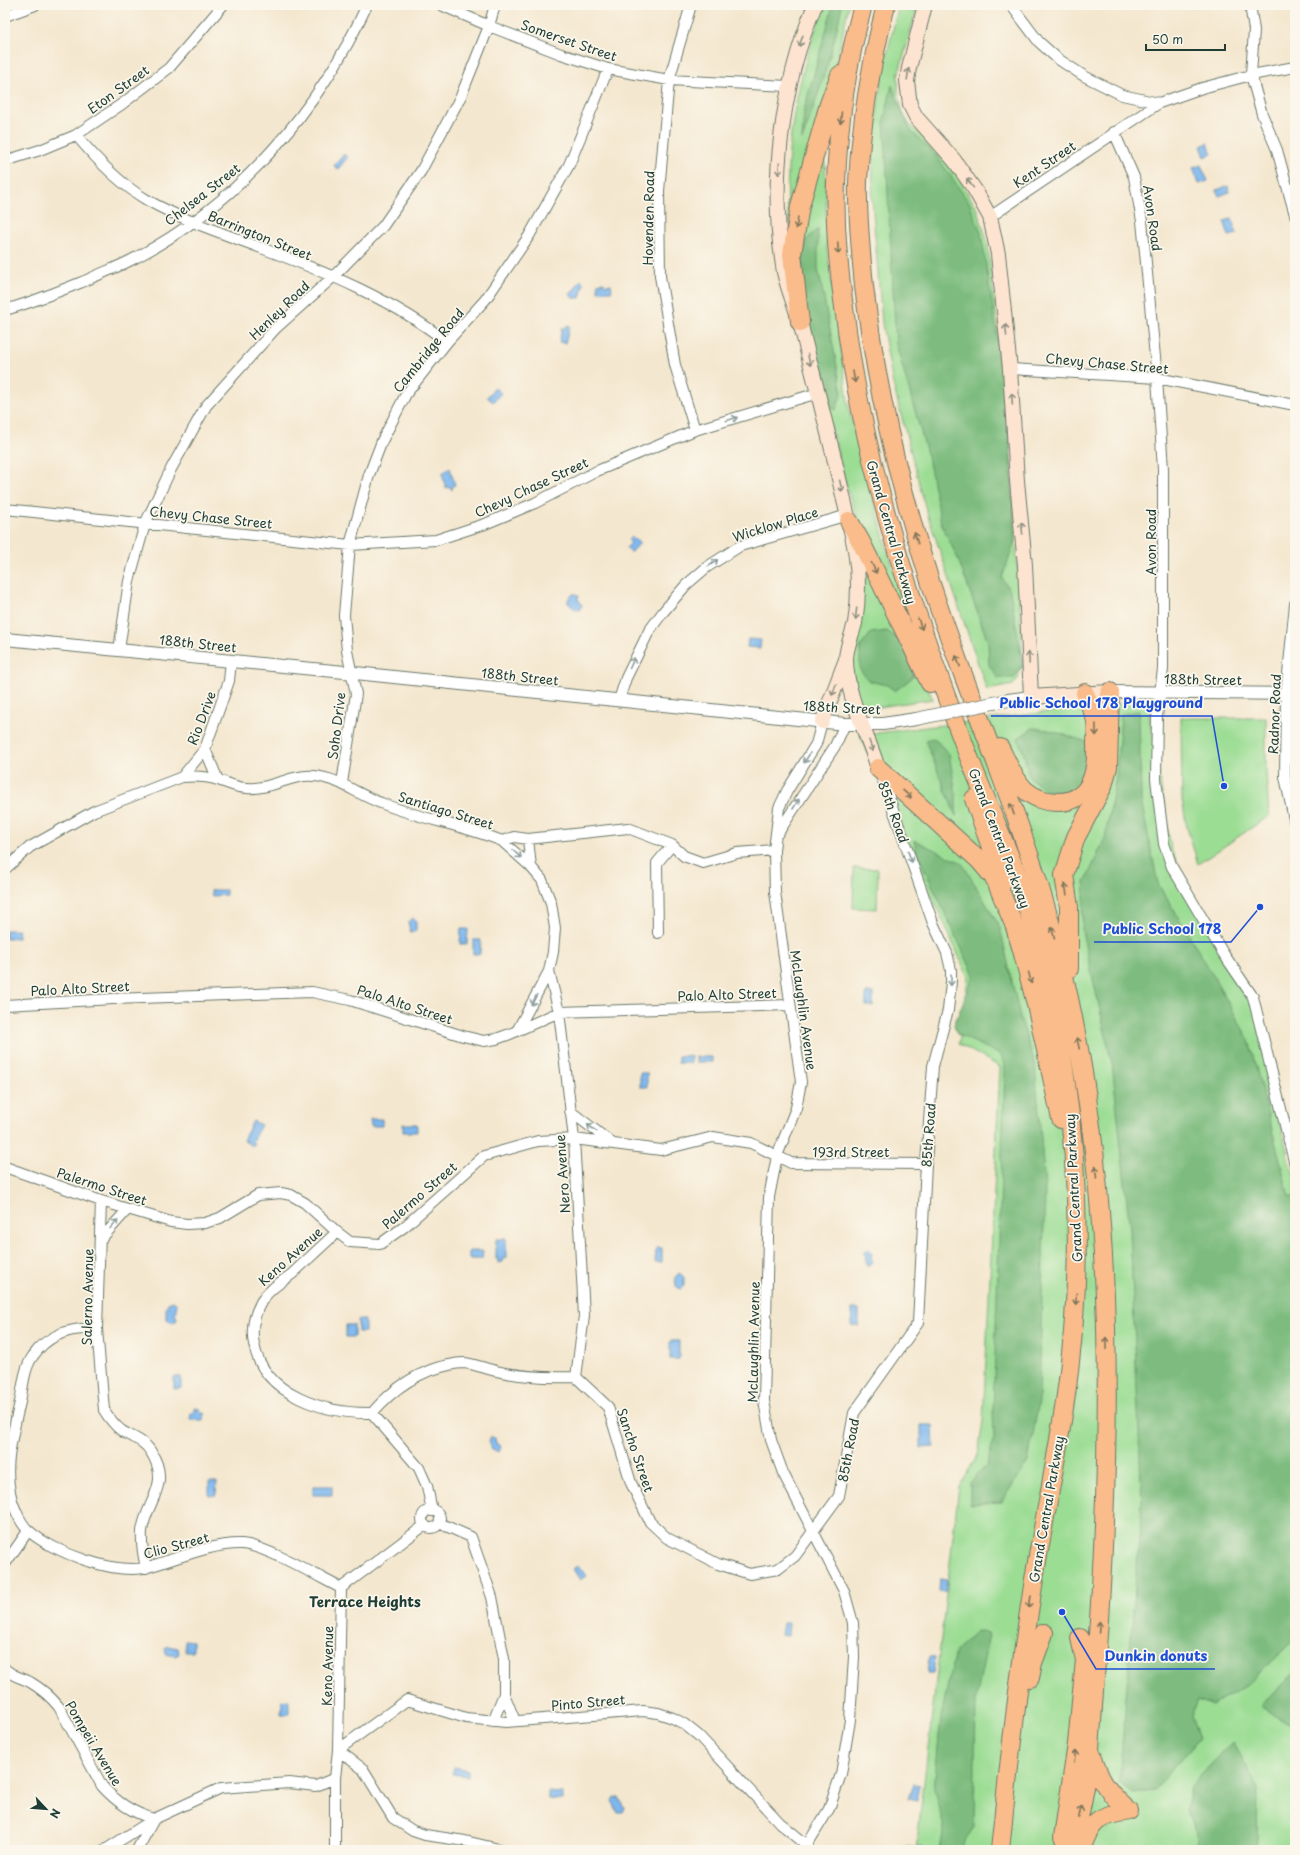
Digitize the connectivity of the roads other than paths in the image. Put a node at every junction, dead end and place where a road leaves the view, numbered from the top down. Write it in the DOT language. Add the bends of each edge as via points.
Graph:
graph roads {
  1 [pos="35,5"];
  2 [pos="223,5"];
  3 [pos="366,5"];
  4 [pos="441,5"];
  5 [pos="495,5"];
  6 [pos="691,5"];
  7 [pos="815,5"];
  8 [pos="863,5"];
  9 [pos="886,5"];
  10 [pos="925,5"];
  11 [pos="1010,5"];
  12 [pos="1250,5"];
  13 [pos="5,16"];
  14 [pos="489,26"];
  15 [pos="854,38"];
  16 [pos="1295,67"];
  17 [pos="608,68"];
  18 [pos="1251,75"];
  19 [pos="669,80"];
  20 [pos="789,86"];
  21 [pos="1159,103"];
  22 [pos="1114,132"];
  23 [pos="76,135"];
  24 [pos="5,161"];
  25 [pos="1295,215"];
  26 [pos="990,217"];
  27 [pos="192,222"];
  28 [pos="333,278"];
  29 [pos="5,310"];
  30 [pos="800,322"];
  31 [pos="447,342"];
  32 [pos="1010,369"];
  33 [pos="1157,378"];
  34 [pos="818,393"];
  35 [pos="1295,405"];
  36 [pos="695,430"];
  37 [pos="5,509"];
  38 [pos="848,518"];
  39 [pos="145,524"];
  40 [pos="350,545"];
  41 [pos="1295,604"];
  42 [pos="5,639"];
  43 [pos="119,650"];
  44 [pos="846,658"];
  45 [pos="231,661"];
  46 [pos="351,672"];
  47 [pos="968,688"];
  48 [pos="1110,692"];
  49 [pos="1160,692"];
  50 [pos="1085,693"];
  51 [pos="1291,694"];
  52 [pos="1031,697"];
  53 [pos="619,700"];
  54 [pos="822,722"];
  55 [pos="845,724"];
  56 [pos="863,725"];
  57 [pos="205,749"];
  58 [pos="878,768"];
  59 [pos="182,777"];
  60 [pos="218,780"];
  61 [pos="342,783"];
  62 [pos="1295,824"];
  63 [pos="776,837"];
  64 [pos="528,839"];
  65 [pos="502,841"];
  66 [pos="672,846"];
  67 [pos="774,850"];
  68 [pos="531,867"];
  69 [pos="5,869"];
  70 [pos="1015,927"];
  71 [pos="658,933"];
  72 [pos="549,971"];
  73 [pos="1069,998"];
  74 [pos="5,1005"];
  75 [pos="790,1005"];
  76 [pos="559,1012"];
  77 [pos="518,1029"];
  78 [pos="570,1111"];
  79 [pos="574,1139"];
  80 [pos="613,1144"];
  81 [pos="777,1156"];
  82 [pos="926,1164"];
  83 [pos="1295,1165"];
  84 [pos="5,1167"];
  85 [pos="1076,1182"];
  86 [pos="101,1201"];
  87 [pos="128,1209"];
  88 [pos="337,1232"];
  89 [pos="101,1239"];
  90 [pos="97,1329"];
  91 [pos="1106,1371"];
  92 [pos="576,1377"];
  93 [pos="1064,1412"];
  94 [pos="372,1413"];
  95 [pos="432,1511"];
  96 [pos="1056,1516"];
  97 [pos="1092,1521"];
  98 [pos="439,1523"];
  99 [pos="425,1525"];
  100 [pos="28,1531"];
  101 [pos="813,1532"];
  102 [pos="5,1564"];
  103 [pos="146,1568"];
  104 [pos="341,1588"];
  105 [pos="1044,1633"];
  106 [pos="1080,1638"];
  107 [pos="5,1669"];
  108 [pos="504,1694"];
  109 [pos="493,1721"];
  110 [pos="515,1721"];
  111 [pos="1090,1746"];
  112 [pos="338,1750"];
  113 [pos="1010,1754"];
  114 [pos="335,1778"];
  115 [pos="154,1819"];
  116 [pos="806,1848"];
  117 [pos="105,1850"];
  118 [pos="136,1850"];
  119 [pos="335,1850"];
  120 [pos="503,1850"];
  121 [pos="989,1850"];
  122 [pos="1000,1850"];
  123 [pos="1005,1850"];
  124 [pos="1061,1850"];
  125 [pos="1072,1850"];
  126 [pos="1081,1850"];
  1 -- 13 [label="street"];
  2 -- 23 [label="street, Eton Street" via="169,68"];
  3 -- 27 [label="street, Chelsea Street" via="351,39 324,83 283,138 255,169"];
  4 -- 14 [label="street, Somerset Street"];
  5 -- 14 [label="street, Henley Road"];
  6 -- 19 [label="street, Hovenden Road"];
  7 -- 20 [label="main road, one-way" via="797,53"];
  8 -- 15 [label="highway, Grand Central Parkway"];
  47 -- 9 [label="highway, Grand Central Parkway, one-way" via="910,518 888,431 871,345 858,187 864,116"];
  26 -- 10 [label="main road, one-way" via="971,184 954,160 916,118 910,104 908,68"];
  11 -- 21 [label="street" via="1039,42 1071,68 1122,95"];
  12 -- 18 [label="street" via="1254,30"];
  14 -- 17 [label="street, Somerset Street" via="561,54"];
  14 -- 28 [label="street, Henley Road" via="461,96 421,171 383,226"];
  15 -- 30 [label="highway, one-way" via="829,104 800,206 792,254"];
  15 -- 85 [label="highway, Grand Central Parkway, one-way" via="842,114 836,208 839,269 848,344 864,434 886,518 914,608 968,754 1019,880 1032,924 1050,992 1064,1066"];
  16 -- 18 [label="street"];
  17 -- 19 [label="street, Somerset Street"];
  17 -- 31 [label="street, Cambridge Road" via="569,165 529,236 485,300"];
  18 -- 21 [label="street"];
  18 -- 25 [label="street" via="1262,114 1277,150"];
  19 -- 20 [label="street, Somerset Street"];
  19 -- 36 [label="street, Hovenden Road" via="660,191 660,276 675,365"];
  20 -- 30 [label="main road, one-way" via="782,129 778,223 784,273"];
  21 -- 22 [label="street"];
  22 -- 26 [label="street, Kent Street"];
  22 -- 33 [label="street, Avon Road" via="1134,177 1142,221"];
  23 -- 24 [label="street, Eton Street"];
  23 -- 27 [label="street, Barrington Street" via="129,187 147,200"];
  32 -- 26 [label="main road, one-way" via="998,254"];
  27 -- 28 [label="street, Barrington Street"];
  27 -- 29 [label="street, Chelsea Street" via="136,257 36,302"];
  28 -- 31 [label="street, Barrington Street" via="400,310"];
  28 -- 39 [label="street, Henley Road" via="276,328 206,406 171,469"];
  30 -- 34 [label="main road, one-way"];
  31 -- 40 [label="street, Cambridge Road" via="406,394 382,441 369,475"];
  32 -- 33 [label="street, Chevy Chase Street"];
  52 -- 32 [label="main road, one-way" via="1025,565"];
  33 -- 35 [label="street, Chevy Chase Street"];
  33 -- 49 [label="street, Avon Road" via="1163,469 1163,669"];
  36 -- 34 [label="street, Chevy Chase Street, one-way"];
  34 -- 38 [label="main road, one-way"];
  36 -- 40 [label="street, Chevy Chase Street" via="597,471 535,503 484,524 436,540"];
  37 -- 39 [label="street, Chevy Chase Street"];
  38 -- 44 [label="main road, one-way" via="858,568 858,585 855,622"];
  53 -- 38 [label="street, Wicklow Place, one-way" via="626,678 649,631 686,585 707,567 740,546"];
  38 -- 70 [label="highway, one-way" via="934,690 1001,875"];
  39 -- 40 [label="street, Chevy Chase Street"];
  39 -- 43 [label="street, Henley Road" via="129,581"];
  40 -- 46 [label="street, Cambridge Road" via="344,615"];
  41 -- 51 [label="street, Radnor Road"];
  42 -- 43 [label="street, 188th Street"];
  43 -- 45 [label="street, 188th Street"];
  44 -- 54 [label="main road, one-way"];
  44 -- 56 [label="main road" via="852,698"];
  45 -- 46 [label="street, 188th Street"];
  45 -- 57 [label="street, Rio Drive" via="229,681"];
  46 -- 53 [label="street, 188th Street"];
  46 -- 61 [label="street, Soho Drive" via="356,694"];
  50 -- 47 [label="highway, one-way" via="1096,722 1095,773 1080,794 1066,802 1055,802 1034,796 1015,778"];
  73 -- 47 [label="highway, Grand Central Parkway, one-way" via="1052,929 1031,861"];
  48 -- 49 [label="street, 188th Street"];
  48 -- 50 [label="main road"];
  73 -- 48 [label="highway, one-way" via="1069,907 1064,875 1076,837 1103,786 1108,767"];
  49 -- 51 [label="street, 188th Street"];
  49 -- 83 [label="street, Avon Road" via="1156,780 1164,844 1172,867 1223,953 1253,997"];
  50 -- 52 [label="main road"];
  51 -- 62 [label="street, Radnor Road" via="1285,777"];
  52 -- 56 [label="street, 188th Street, bridge" via="916,719"];
  53 -- 54 [label="street, 188th Street"];
  54 -- 55 [label="street, 188th Street"];
  54 -- 63 [label="street, McLaughlin Avenue, one-way" via="816,744 779,808"];
  55 -- 56 [label="street, 188th Street"];
  63 -- 55 [label="street, McLaughlin Avenue, one-way" via="835,746"];
  56 -- 58 [label="main road, 85th Road, one-way"];
  57 -- 59 [label="street, Rio Drive"];
  57 -- 60 [label="street"];
  58 -- 70 [label="highway, one-way" via="984,865 999,888"];
  58 -- 82 [label="street, 85th Road, one-way" via="933,923 947,952 951,970 948,1010 933,1066"];
  59 -- 60 [label="street, Santiago Street" via="195,776"];
  59 -- 69 [label="street, Santiago Street" via="94,811 30,847"];
  60 -- 61 [label="street, Santiago Street" via="231,786 246,788 270,786 294,776 315,776"];
  61 -- 65 [label="street, Santiago Street" via="392,808"];
  63 -- 67 [label="street, McLaughlin Avenue"];
  64 -- 65 [label="street, Santiago Street" via="514,837"];
  64 -- 66 [label="street, Santiago Street" via="628,828"];
  64 -- 68 [label="street"];
  65 -- 68 [label="street, Nero Avenue, one-way"];
  66 -- 67 [label="street, Santiago Street" via="684,856 703,863 736,853"];
  66 -- 71 [label="street" via="657,863"];
  67 -- 75 [label="street, McLaughlin Avenue" via="775,892"];
  68 -- 72 [label="street, Nero Avenue" via="542,880 552,903 555,928"];
  70 -- 85 [label="highway, one-way" via="1036,1004"];
  72 -- 76 [label="street, Nero Avenue"];
  72 -- 77 [label="street, Nero Avenue, one-way"];
  91 -- 73 [label="highway, Grand Central Parkway, one-way" via="1103,1255 1095,1157 1085,1074"];
  74 -- 77 [label="street, Palo Alto Street" via="312,992 350,1000 463,1036 484,1040 496,1039"];
  75 -- 76 [label="street, Palo Alto Street"];
  75 -- 81 [label="street, McLaughlin Avenue" via="800,1090 796,1108"];
  76 -- 77 [label="street, Palo Alto Street"];
  76 -- 78 [label="street, Nero Avenue"];
  78 -- 79 [label="street, Nero Avenue"];
  80 -- 78 [label="street, one-way"];
  79 -- 80 [label="street, Palermo Street"];
  79 -- 88 [label="street, Palermo Street" via="538,1141 484,1156 404,1228 380,1244 350,1242"];
  79 -- 92 [label="street, Nero Avenue" via="584,1316"];
  80 -- 81 [label="street, Palermo Street" via="661,1150 713,1137 751,1143"];
  81 -- 82 [label="street, 193rd Street" via="791,1163"];
  81 -- 101 [label="street, McLaughlin Avenue" via="770,1184 768,1210 764,1401 768,1430 778,1461 788,1486"];
  82 -- 101 [label="street, 85th Road" via="918,1323 854,1413 839,1496"];
  84 -- 86 [label="street, Palermo Street"];
  85 -- 93 [label="highway, Grand Central Parkway, one-way" via="1076,1298"];
  86 -- 87 [label="street, Palermo Street"];
  86 -- 89 [label="street, Salerno Avenue"];
  87 -- 88 [label="street, Palermo Street" via="171,1222 205,1223 231,1213 258,1195 282,1193 305,1204"];
  89 -- 87 [label="street, Salerno Avenue, one-way"];
  88 -- 94 [label="street, Keno Avenue" via="291,1275 274,1286 261,1303 253,1325 255,1354 265,1373 307,1402 337,1411"];
  89 -- 90 [label="street, Salerno Avenue"];
  90 -- 100 [label="street, Clio Street" via="84,1328 63,1332 51,1338 28,1363 6,1470 12,1503"];
  90 -- 103 [label="street, Salerno Avenue" via="104,1410 121,1430 146,1445 156,1461 159,1474 156,1496 144,1520 142,1531"];
  91 -- 97 [label="highway"];
  111 -- 91 [label="highway, Grand Central Parkway, one-way" via="1104,1518"];
  92 -- 94 [label="street" via="526,1376 463,1363 442,1366 406,1383"];
  92 -- 101 [label="street, Sancho Street" via="608,1407 631,1483 650,1522 667,1538 718,1564 750,1574 778,1569 795,1556"];
  93 -- 96 [label="highway" via="1062,1475"];
  93 -- 113 [label="highway, Grand Central Parkway, one-way" via="1030,1607"];
  94 -- 95 [label="street" via="419,1468 427,1486"];
  95 -- 98 [label="street" via="439,1515"];
  95 -- 99 [label="street" via="426,1512 423,1516"];
  98 -- 99 [label="street" via="434,1528"];
  98 -- 108 [label="street" via="471,1537 486,1575 504,1660"];
  99 -- 104 [label="street"];
  100 -- 102 [label="street"];
  100 -- 103 [label="street, Clio Street" via="64,1552 89,1562"];
  101 -- 116 [label="street, McLaughlin Avenue" via="848,1602 853,1623 854,1656 850,1720 841,1774 828,1809"];
  103 -- 104 [label="street, Clio Street" via="179,1556 242,1544 278,1557"];
  104 -- 112 [label="street, Keno Avenue"];
  105 -- 123 [label="highway" via="1031,1672 1016,1810"];
  124 -- 106 [label="highway, one-way" via="1084,1675 1084,1653"];
  107 -- 115 [label="street, Pompeii Avenue" via="14,1677 29,1681 50,1696 102,1786 111,1796 131,1810"];
  108 -- 109 [label="street"];
  108 -- 110 [label="street"];
  109 -- 110 [label="street, Pinto Street"];
  109 -- 112 [label="street, Pinto Street" via="466,1718 407,1700"];
  110 -- 116 [label="street, Pinto Street" via="643,1711 673,1718 699,1736"];
  125 -- 111 [label="highway, Grand Central Parkway, one-way"];
  111 -- 126 [label="highway" via="1100,1779 1110,1794 1129,1810 1095,1822 1088,1831"];
  112 -- 114 [label="street, Keno Avenue"];
  112 -- 120 [label="street" via="363,1769 393,1818 413,1831"];
  113 -- 121 [label="highway"];
  113 -- 122 [label="highway, Grand Central Parkway"];
  114 -- 115 [label="street" via="316,1786 289,1783 221,1788"];
  114 -- 119 [label="street, Keno Avenue"];
  115 -- 117 [label="street"];
  115 -- 118 [label="street"];
}
